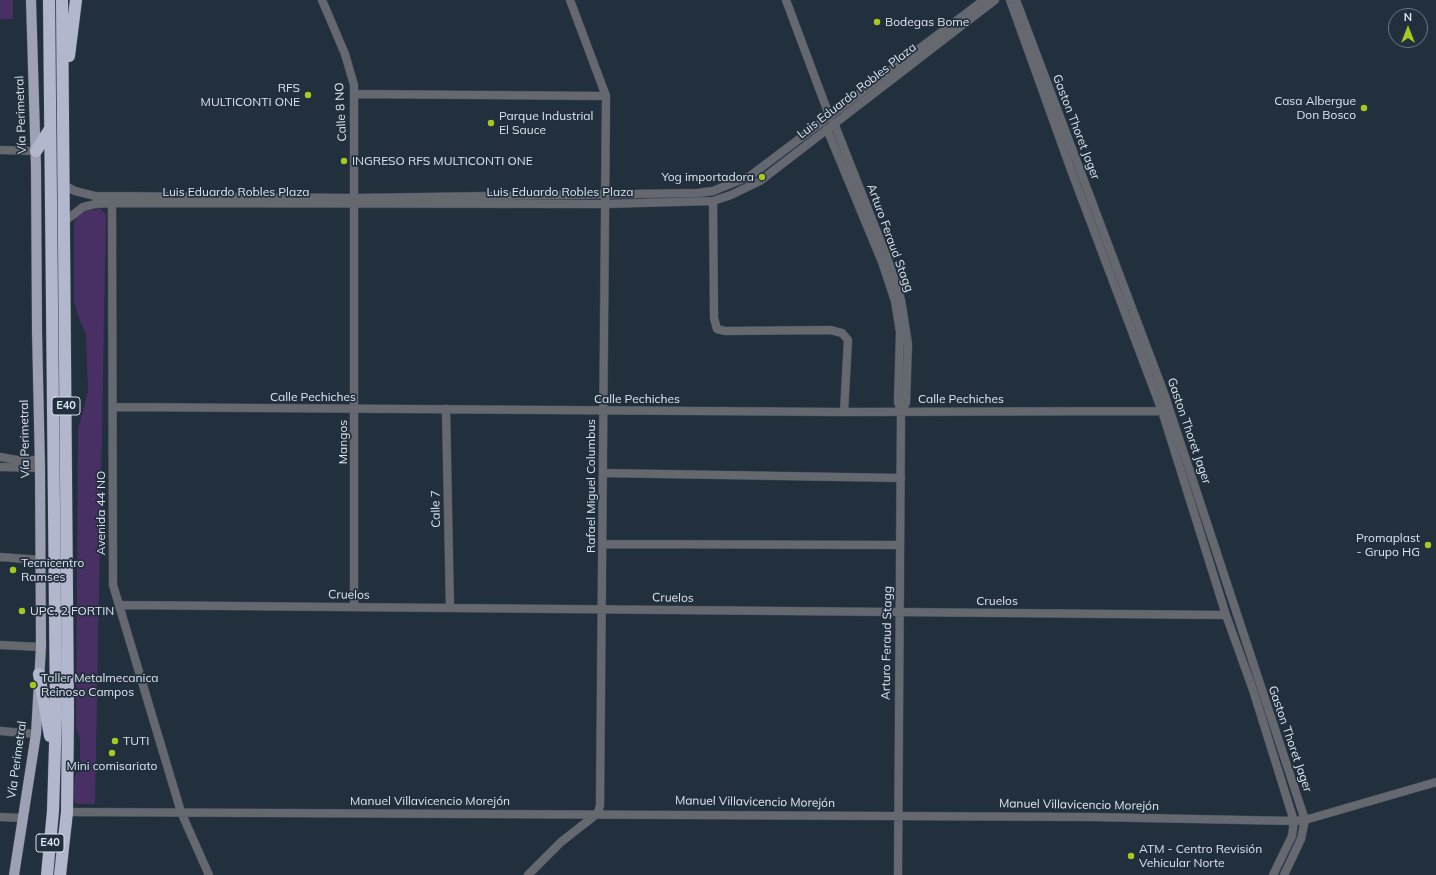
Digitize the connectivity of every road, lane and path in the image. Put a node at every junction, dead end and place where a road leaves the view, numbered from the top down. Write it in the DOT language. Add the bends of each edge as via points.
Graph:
graph roads {
  1 [pos="31,0"];
  2 [pos="49,0"];
  3 [pos="62,0"];
  4 [pos="76,0"];
  5 [pos="322,0"];
  6 [pos="570,0"];
  7 [pos="786,0"];
  8 [pos="984,0"];
  9 [pos="995,0"];
  10 [pos="1010,0"];
  11 [pos="1016,0"];
  12 [pos="354,94"];
  13 [pos="606,96"];
  14 [pos="63,105"];
  15 [pos="829,116"];
  16 [pos="834,123"];
  17 [pos="50,129"];
  18 [pos="827,129"];
  19 [pos="0,150"];
  20 [pos="36,151"];
  21 [pos="64,185"];
  22 [pos="605,195"];
  23 [pos="355,201"];
  24 [pos="713,201"];
  25 [pos="112,203"];
  26 [pos="605,204"];
  27 [pos="65,221"];
  28 [pos="113,408"];
  29 [pos="355,409"];
  30 [pos="446,410"];
  31 [pos="604,410"];
  32 [pos="1162,410"];
  33 [pos="901,411"];
  34 [pos="844,412"];
  35 [pos="0,457"];
  36 [pos="40,464"];
  37 [pos="0,467"];
  38 [pos="603,473"];
  39 [pos="901,478"];
  40 [pos="603,544"];
  41 [pos="900,545"];
  42 [pos="0,557"];
  43 [pos="41,560"];
  44 [pos="119,605"];
  45 [pos="354,607"];
  46 [pos="450,608"];
  47 [pos="602,610"];
  48 [pos="901,612"];
  49 [pos="1226,615"];
  50 [pos="0,644"];
  51 [pos="41,647"];
  52 [pos="40,674"];
  53 [pos="0,731"];
  54 [pos="36,734"];
  55 [pos="54,761"];
  56 [pos="1436,782"];
  57 [pos="67,812"];
  58 [pos="181,812"];
  59 [pos="598,813"];
  60 [pos="898,816"];
  61 [pos="0,817"];
  62 [pos="23,818"];
  63 [pos="1304,820"];
  64 [pos="1294,821"];
  65 [pos="14,875"];
  66 [pos="47,875"];
  67 [pos="60,875"];
  68 [pos="209,875"];
  69 [pos="528,875"];
  70 [pos="898,875"];
  71 [pos="1274,875"];
  72 [pos="1284,875"];
  1 -- 20 [label="main road, Vía Perimetral"];
  2 -- 17 [label="highway, E40"];
  3 -- 14 [label="highway, E40"];
  4 -- 14 [label="highway"];
  5 -- 12 [label="street, Calle 8 NO" via="345,54"];
  6 -- 13 [label="street, Rafael Miguel Columbus"];
  7 -- 15 [label="street"];
  8 -- 15 [label="street, Luis Eduardo Robles Plaza"];
  9 -- 16 [label="street, Luis Eduardo Robles Plaza"];
  10 -- 32 [label="street, Gaston Thoret Jager"];
  11 -- 63 [label="street, Gaston Thoret Jager" via="1166,400"];
  12 -- 13 [label="street"];
  12 -- 23 [label="street, Calle 8 NO"];
  13 -- 22 [label="street, Rafael Miguel Columbus"];
  14 -- 21 [label="highway, E40"];
  15 -- 22 [label="street, Luis Eduardo Robles Plaza" via="750,176 713,191"];
  16 -- 18 [label="street, Luis Eduardo Robles Plaza"];
  16 -- 33 [label="street, Arturo Feraud Stagg" via="888,260 902,306 908,344 906,403"];
  17 -- 20 [label="highway"];
  17 -- 55 [label="highway, E40" via="56,706"];
  18 -- 24 [label="street, Luis Eduardo Robles Plaza" via="760,181"];
  18 -- 33 [label="street, Arturo Feraud Stagg" via="882,262 895,301 901,339 898,402"];
  19 -- 20 [label="street"];
  20 -- 36 [label="main road, Vía Perimetral"];
  21 -- 23 [label="street, Luis Eduardo Robles Plaza" via="95,196"];
  21 -- 27 [label="highway, E40"];
  22 -- 23 [label="street, Luis Eduardo Robles Plaza"];
  22 -- 26 [label="street, Rafael Miguel Columbus"];
  23 -- 25 [label="street, Luis Eduardo Robles Plaza"];
  23 -- 26 [label="street, Luis Eduardo Robles Plaza"];
  23 -- 29 [label="street, Mangos"];
  24 -- 26 [label="street, Luis Eduardo Robles Plaza"];
  24 -- 34 [label="street" via="714,318 717,329 830,330 842,333 848,340"];
  25 -- 27 [label="street, Luis Eduardo Robles Plaza" via="83,207"];
  25 -- 28 [label="street, Avenida 44 NO"];
  26 -- 31 [label="street, Rafael Miguel Columbus"];
  27 -- 57 [label="highway, E40"];
  28 -- 29 [label="street, Calle Pechiches"];
  28 -- 44 [label="street, Avenida 44 NO" via="113,585"];
  29 -- 30 [label="street, Calle Pechiches"];
  29 -- 45 [label="street, Mangos"];
  30 -- 31 [label="street, Calle Pechiches"];
  30 -- 46 [label="street, Calle 7"];
  31 -- 34 [label="street, Calle Pechiches"];
  31 -- 38 [label="street, Rafael Miguel Columbus"];
  32 -- 33 [label="street, Calle Pechiches"];
  32 -- 49 [label="street, Gaston Thoret Jager"];
  33 -- 34 [label="street, Calle Pechiches"];
  33 -- 39 [label="street, Arturo Feraud Stagg"];
  35 -- 36 [label="street"];
  36 -- 37 [label="street"];
  36 -- 43 [label="main road, Vía Perimetral"];
  38 -- 39 [label="street"];
  38 -- 40 [label="street, Rafael Miguel Columbus"];
  39 -- 41 [label="street, Arturo Feraud Stagg"];
  40 -- 41 [label="street"];
  40 -- 47 [label="street, Rafael Miguel Columbus"];
  41 -- 48 [label="street, Arturo Feraud Stagg"];
  42 -- 43 [label="street"];
  43 -- 51 [label="main road, Vía Perimetral"];
  44 -- 45 [label="street, Cruelos"];
  44 -- 58 [label="street, Avenida 44 NO"];
  45 -- 46 [label="street, Cruelos"];
  46 -- 47 [label="street, Cruelos"];
  47 -- 48 [label="street, Cruelos"];
  47 -- 59 [label="street, Rafael Miguel Columbus"];
  48 -- 49 [label="street, Cruelos"];
  48 -- 60 [label="street, Arturo Feraud Stagg"];
  49 -- 64 [label="street, Gaston Thoret Jager" via="1254,690"];
  50 -- 51 [label="street"];
  51 -- 52 [label="main road, Vía Perimetral"];
  52 -- 54 [label="main road, Vía Perimetral"];
  52 -- 55 [label="highway"];
  53 -- 54 [label="street"];
  54 -- 62 [label="main road, Vía Perimetral"];
  55 -- 66 [label="highway, E40"];
  56 -- 63 [label="street, Manuel Villavicencio Morejón"];
  57 -- 58 [label="street, Manuel Villavicencio Morejón"];
  57 -- 67 [label="highway, E40"];
  58 -- 59 [label="street, Manuel Villavicencio Morejón"];
  58 -- 68 [label="street, Avenida 44 NO"];
  59 -- 60 [label="street, Manuel Villavicencio Morejón"];
  59 -- 69 [label="street" via="561,842"];
  60 -- 64 [label="street, Manuel Villavicencio Morejón" via="1094,816"];
  60 -- 70 [label="street, Arturo Feraud Stagg"];
  61 -- 62 [label="street"];
  62 -- 65 [label="main road, Vía Perimetral"];
  63 -- 64 [label="street, Manuel Villavicencio Morejón"];
  63 -- 72 [label="street, Gaston Thoret Jager" via="1301,840"];
  64 -- 71 [label="street, Gaston Thoret Jager" via="1292,836"];
}
